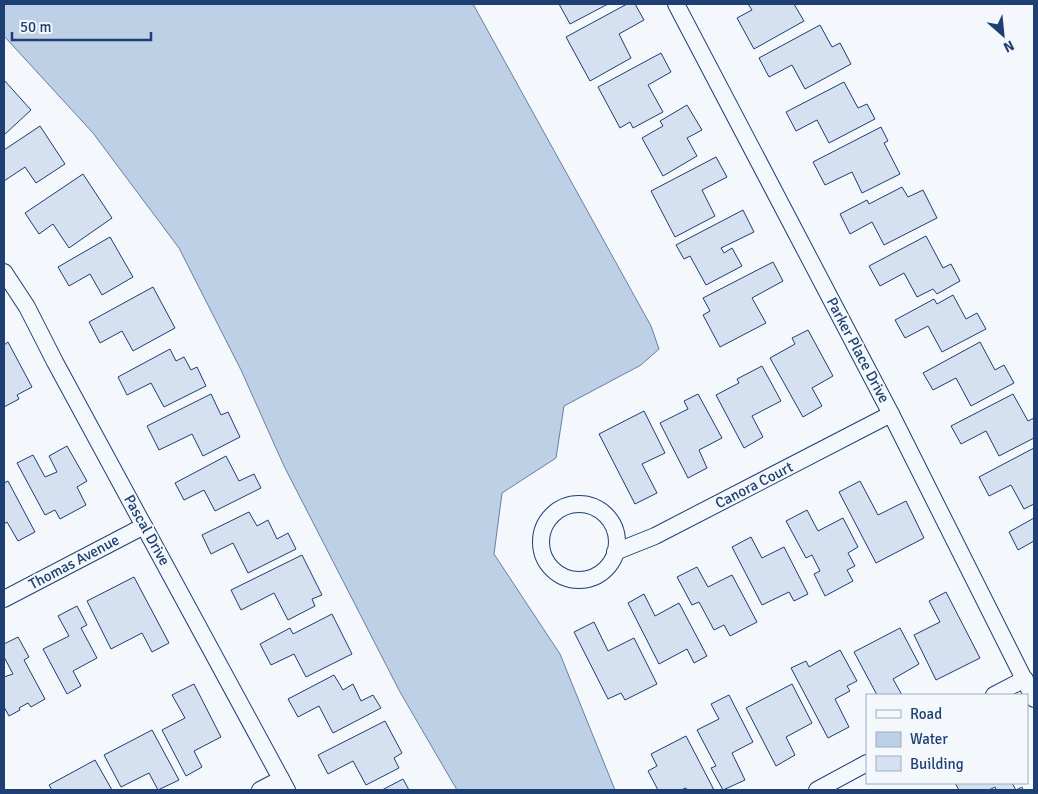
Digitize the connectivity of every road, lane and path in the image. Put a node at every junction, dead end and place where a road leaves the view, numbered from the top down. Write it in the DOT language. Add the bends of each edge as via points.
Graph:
graph roads {
  1 [pos="676,4"];
  2 [pos="4,272"];
  3 [pos="891,414"];
  4 [pos="144,526"];
  5 [pos="615,552"];
  6 [pos="4,599"];
  7 [pos="1024,679"];
  8 [pos="996,694"];
  9 [pos="1034,699"];
  10 [pos="866,765"];
  11 [pos="284,785"];
  12 [pos="260,790"];
  13 [pos="816,790"];
  1 -- 3 [label="street, Parker Place Drive"];
  2 -- 4 [label="street, Pascal Drive" via="27,307"];
  3 -- 5 [label="street, Canora Court" via="655,536"];
  3 -- 7 [label="street, Parker Place Drive"];
  4 -- 6 [label="street, Thomas Avenue"];
  4 -- 11 [label="street, Pascal Drive"];
  5 -- 5 [label="street" via="613,526 595,508 582,505 563,508 548,520 542,532 542,555 548,566 568,579 592,578 610,563"];
  7 -- 8 [label="street"];
  7 -- 9 [label="street, Parker Place Drive"];
  10 -- 13 [label="street"];
  11 -- 12 [label="street"];
}
